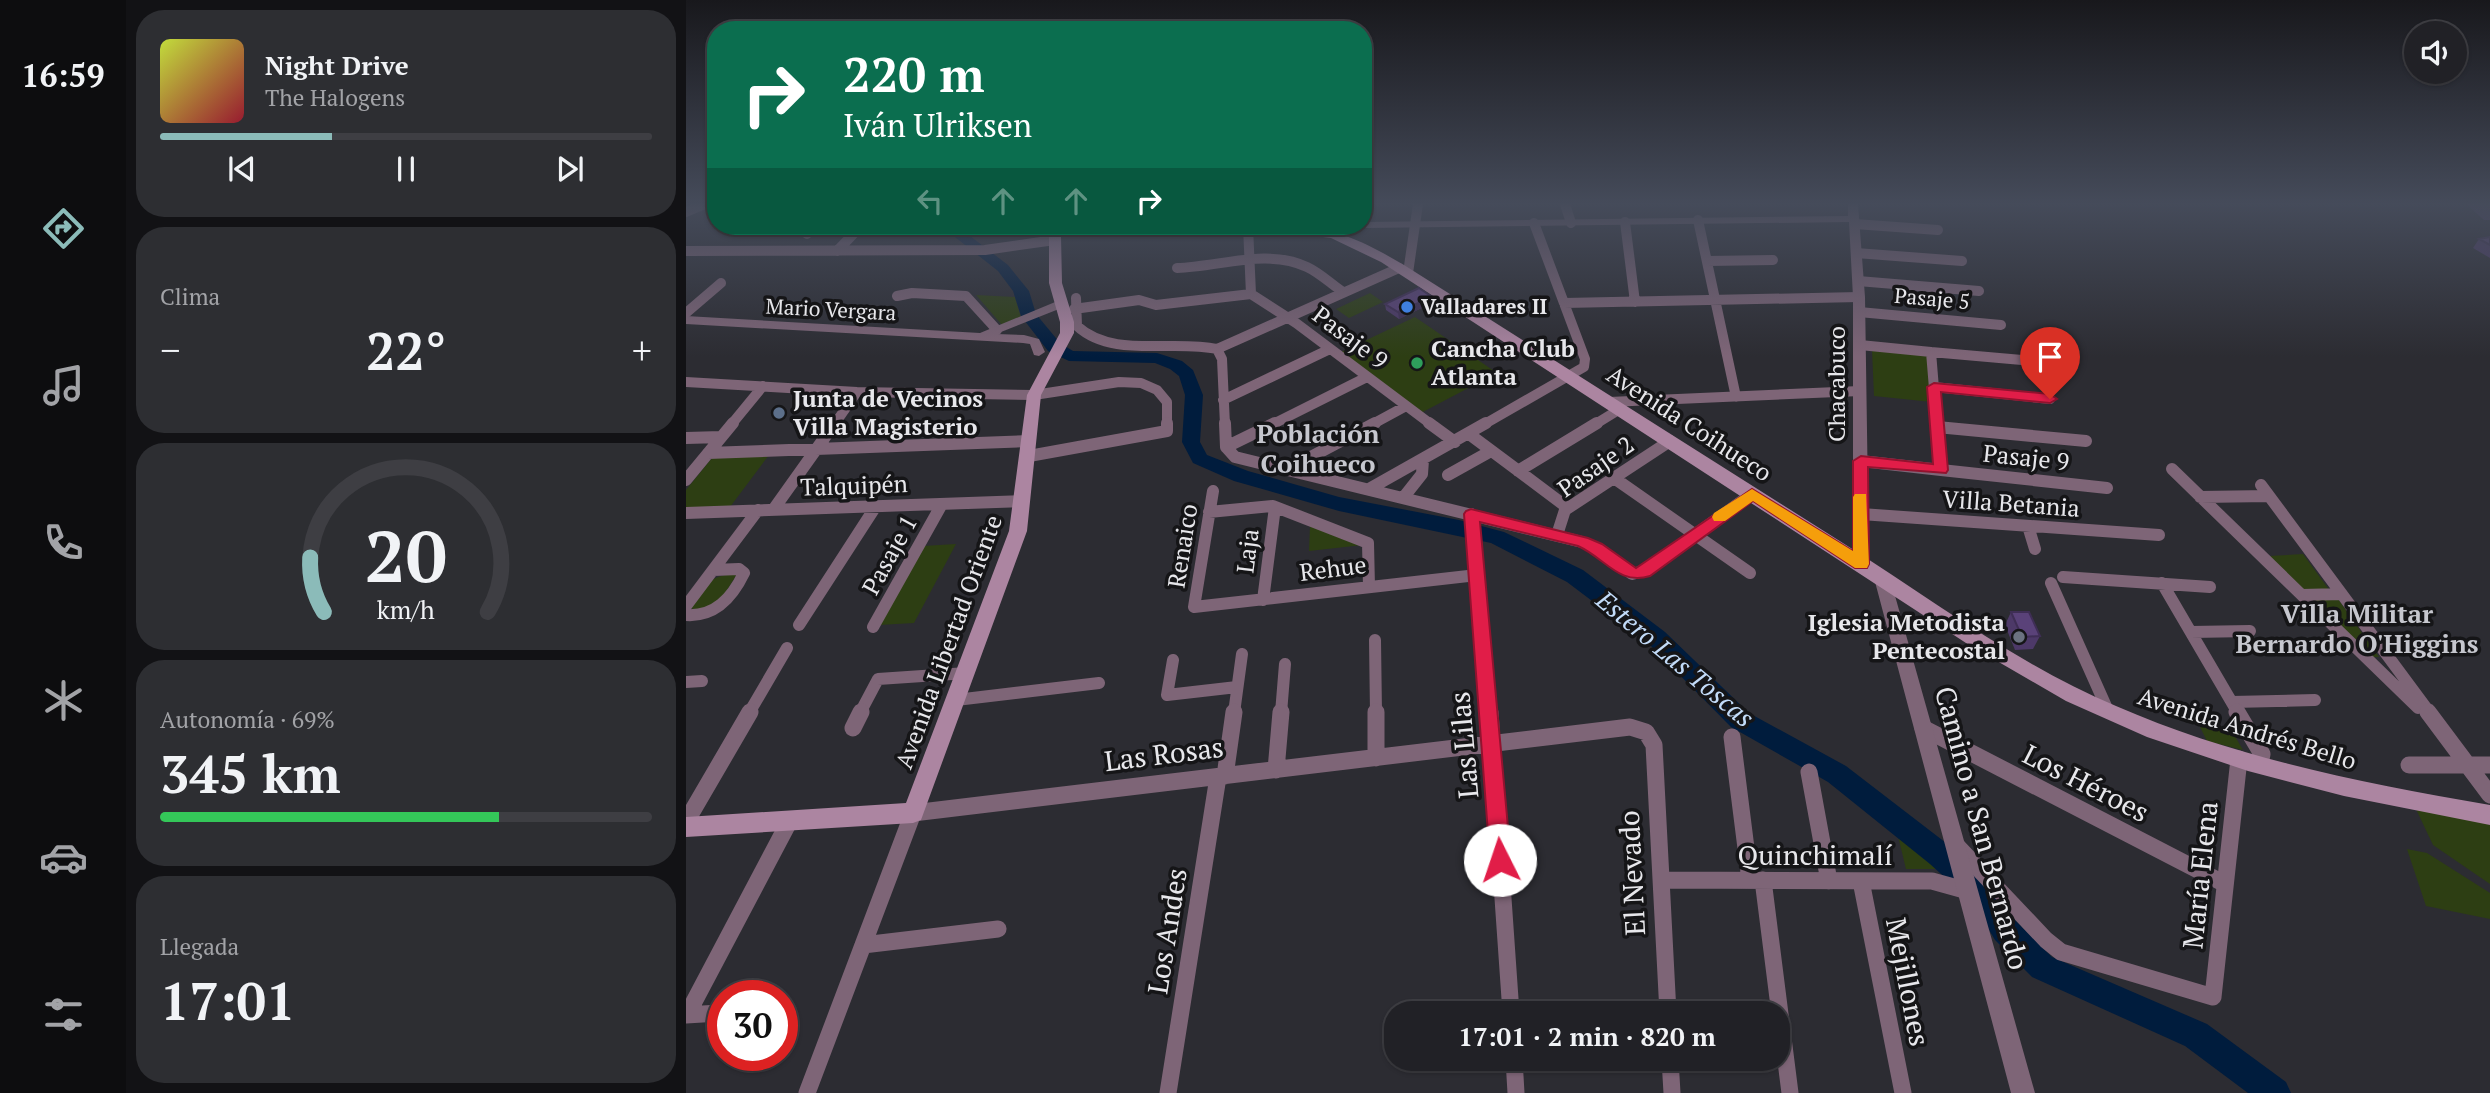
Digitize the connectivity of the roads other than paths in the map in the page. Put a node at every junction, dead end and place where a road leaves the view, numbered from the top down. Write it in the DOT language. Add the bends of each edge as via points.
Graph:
graph roads {
  1 [pos="1055,255"];
  2 [pos="1250,255"];
  3 [pos="1379,255"];
  4 [pos="1407,255"];
  5 [pos="1546,255"];
  6 [pos="1629,255"];
  7 [pos="1706,255"];
  8 [pos="1856,255"];
  9 [pos="1883,255"];
  10 [pos="1250,260"];
  11 [pos="1773,260"];
  12 [pos="1707,261"];
  13 [pos="1962,261"];
  14 [pos="1177,268"];
  15 [pos="1403,270"];
  16 [pos="1858,281"];
  17 [pos="721,283"];
  18 [pos="1979,291"];
  19 [pos="1343,292"];
  20 [pos="1251,294"];
  21 [pos="897,296"];
  22 [pos="1715,300"];
  23 [pos="1634,302"];
  24 [pos="1564,303"];
  25 [pos="1859,304"];
  26 [pos="1069,306"];
  27 [pos="686,313"];
  28 [pos="1286,318"];
  29 [pos="686,320"];
  30 [pos="2001,325"];
  31 [pos="998,330"];
  32 [pos="974,337"];
  33 [pos="1860,345"];
  34 [pos="1217,349"];
  35 [pos="1330,349"];
  36 [pos="1039,352"];
  37 [pos="1931,352"];
  38 [pos="2022,360"];
  39 [pos="1367,377"];
  40 [pos="1569,377"];
  41 [pos="686,382"];
  42 [pos="763,386"];
  43 [pos="1934,387"];
  44 [pos="1860,391"];
  45 [pos="857,392"];
  46 [pos="1034,395"];
  47 [pos="1736,397"];
  48 [pos="2050,399"];
  49 [pos="1223,400"];
  50 [pos="1614,405"];
  51 [pos="1406,406"];
  52 [pos="1937,427"];
  53 [pos="1167,432"];
  54 [pos="1469,434"];
  55 [pos="721,437"];
  56 [pos="686,438"];
  57 [pos="1670,441"];
  58 [pos="2086,441"];
  59 [pos="1455,442"];
  60 [pos="1226,447"];
  61 [pos="817,449"];
  62 [pos="1030,449"];
  63 [pos="1491,451"];
  64 [pos="708,453"];
  65 [pos="1423,460"];
  66 [pos="1861,461"];
  67 [pos="1288,469"];
  68 [pos="2172,469"];
  69 [pos="1941,470"];
  70 [pos="1518,471"];
  71 [pos="1448,475"];
  72 [pos="1614,478"];
  73 [pos="686,480"];
  74 [pos="2107,488"];
  75 [pos="1369,489"];
  76 [pos="1213,491"];
  77 [pos="1752,494"];
  78 [pos="2200,497"];
  79 [pos="1403,498"];
  80 [pos="1023,501"];
  81 [pos="942,504"];
  82 [pos="876,506"];
  83 [pos="1275,507"];
  84 [pos="1568,508"];
  85 [pos="758,510"];
  86 [pos="773,510"];
  87 [pos="1209,512"];
  88 [pos="686,513"];
  89 [pos="1861,514"];
  90 [pos="1472,519"];
  91 [pos="2028,526"];
  92 [pos="1557,535"];
  93 [pos="1695,535"];
  94 [pos="2159,535"];
  95 [pos="1474,540"];
  96 [pos="2035,549"];
  97 [pos="1861,564"];
  98 [pos="713,570"];
  99 [pos="1750,573"];
  100 [pos="1477,575"];
  101 [pos="1882,578"];
  102 [pos="2162,583"];
  103 [pos="2210,586"];
  104 [pos="1369,587"];
  105 [pos="2342,594"];
  106 [pos="2302,595"];
  107 [pos="1263,600"];
  108 [pos="686,606"];
  109 [pos="1194,607"];
  110 [pos="686,615"];
  111 [pos="799,625"];
  112 [pos="873,627"];
  113 [pos="2191,632"];
  114 [pos="2250,632"];
  115 [pos="1375,640"];
  116 [pos="787,648"];
  117 [pos="1242,654"];
  118 [pos="1173,660"];
  119 [pos="1285,664"];
  120 [pos="967,673"];
  121 [pos="702,681"];
  122 [pos="686,682"];
  123 [pos="1099,683"];
  124 [pos="1237,687"];
  125 [pos="956,700"];
  126 [pos="2315,700"];
  127 [pos="2232,702"];
  128 [pos="2109,713"];
  129 [pos="853,728"];
  130 [pos="1923,728"];
  131 [pos="1646,732"];
  132 [pos="2444,732"];
  133 [pos="1732,737"];
  134 [pos="1493,744"];
  135 [pos="1376,758"];
  136 [pos="2239,759"];
  137 [pos="2260,764"];
  138 [pos="2409,765"];
  139 [pos="2467,765"];
  140 [pos="2490,765"];
  141 [pos="1276,770"];
  142 [pos="1809,772"];
  143 [pos="1222,777"];
  144 [pos="2490,795"];
  145 [pos="913,813"];
  146 [pos="2490,815"];
  147 [pos="790,820"];
  148 [pos="686,825"];
  149 [pos="1957,850"];
  150 [pos="1661,880"];
  151 [pos="1756,880"];
  152 [pos="1829,881"];
  153 [pos="1861,881"];
  154 [pos="2225,884"];
  155 [pos="1967,886"];
  156 [pos="998,929"];
  157 [pos="863,945"];
  158 [pos="1510,1001"];
  159 [pos="1667,1001"];
  160 [pos="707,1014"];
  161 [pos="686,1015"];
  162 [pos="1515,1071"];
  163 [pos="1671,1071"];
  164 [pos="807,1093"];
  165 [pos="1168,1093"];
  166 [pos="1516,1093"];
  167 [pos="1672,1093"];
  168 [pos="1790,1093"];
  169 [pos="1903,1093"];
  170 [pos="2023,1093"];
  1 -- 26 [label="main road, Avenida Libertad Oriente" via="1056,290"];
  2 -- 10 [label="street"];
  3 -- 15 [label="main road, Avenida Coihueco"];
  4 -- 15 [label="street"];
  5 -- 24 [label="street"];
  6 -- 23 [label="street"];
  7 -- 12 [label="street"];
  8 -- 16 [label="street, Chacabuco"];
  9 -- 13 [label="street"];
  10 -- 14 [label="street"];
  10 -- 19 [label="street" via="1303,265"];
  10 -- 20 [label="street"];
  11 -- 12 [label="street"];
  12 -- 22 [label="street"];
  15 -- 19 [label="street"];
  15 -- 40 [label="main road, Avenida Coihueco"];
  16 -- 18 [label="street"];
  16 -- 25 [label="street, Chacabuco"];
  17 -- 27 [label="street"];
  19 -- 28 [label="street"];
  20 -- 26 [label="street" via="1156,305 1139,300"];
  20 -- 28 [label="street, Pasaje 9"];
  21 -- 31 [label="street" via="966,296"];
  22 -- 23 [label="street, Pasaje 5"];
  22 -- 25 [label="street, Pasaje 5"];
  22 -- 47 [label="street"];
  23 -- 24 [label="street, Pasaje 5"];
  24 -- 40 [label="street" via="1586,362"];
  25 -- 30 [label="street, Pasaje 5"];
  25 -- 33 [label="street, Chacabuco"];
  26 -- 31 [label="street, Mario Vergara" via="1046,310"];
  26 -- 34 [label="street" via="1080,330 1102,341"];
  26 -- 46 [label="main road, Avenida Libertad Oriente" via="1067,332"];
  28 -- 34 [label="street"];
  28 -- 35 [label="street, Pasaje 9"];
  29 -- 32 [label="street, Mario Vergara"];
  31 -- 32 [label="street, Mario Vergara"];
  32 -- 36 [label="street, Mario Vergara" via="1028,339 1037,344"];
  33 -- 37 [label="street"];
  33 -- 44 [label="street, Chacabuco"];
  34 -- 49 [label="street" via="1222,359"];
  35 -- 39 [label="street, Pasaje 9"];
  35 -- 49 [label="street"];
  37 -- 38 [label="street"];
  37 -- 43 [label="street"];
  39 -- 51 [label="street, Pasaje 9"];
  39 -- 60 [label="street"];
  40 -- 50 [label="main road, Avenida Coihueco"];
  40 -- 54 [label="street"];
  41 -- 42 [label="street"];
  42 -- 45 [label="street"];
  42 -- 55 [label="street"];
  43 -- 48 [label="street"];
  43 -- 52 [label="street"];
  44 -- 47 [label="street"];
  44 -- 66 [label="street, Chacabuco"];
  45 -- 46 [label="street"];
  45 -- 61 [label="street"];
  46 -- 53 [label="street" via="1141,383 1157,390 1167,402"];
  46 -- 62 [label="main road, Avenida Libertad Oriente"];
  47 -- 50 [label="street"];
  49 -- 60 [label="street"];
  50 -- 57 [label="main road, Avenida Coihueco"];
  50 -- 70 [label="street"];
  51 -- 59 [label="street, Pasaje 9"];
  51 -- 67 [label="street"];
  52 -- 58 [label="street"];
  52 -- 69 [label="street"];
  53 -- 62 [label="street"];
  54 -- 59 [label="street"];
  54 -- 63 [label="street"];
  55 -- 56 [label="street"];
  55 -- 64 [label="street"];
  57 -- 72 [label="street, Pasaje 2"];
  57 -- 77 [label="main road, Avenida Coihueco"];
  59 -- 65 [label="street"];
  60 -- 67 [label="street" via="1236,457"];
  61 -- 62 [label="street"];
  61 -- 64 [label="street"];
  61 -- 86 [label="street"];
  62 -- 80 [label="main road, Avenida Libertad Oriente"];
  63 -- 70 [label="street"];
  63 -- 71 [label="street"];
  64 -- 73 [label="street"];
  65 -- 75 [label="street"];
  65 -- 79 [label="street" via="1422,474"];
  66 -- 69 [label="street"];
  66 -- 89 [label="street, Chacabuco"];
  67 -- 75 [label="street"];
  68 -- 78 [label="street"];
  69 -- 74 [label="street, Pasaje 9"];
  70 -- 84 [label="street"];
  72 -- 84 [label="street, Pasaje 2"];
  72 -- 93 [label="street"];
  75 -- 79 [label="street"];
  76 -- 87 [label="street, Renaico"];
  77 -- 93 [label="street"];
  77 -- 97 [label="main road, Avenida Coihueco"];
  78 -- 105 [label="street" via="2265,490"];
  78 -- 106 [label="street"];
  79 -- 90 [label="street"];
  80 -- 81 [label="street, Talquipén"];
  80 -- 120 [label="main road, Avenida Libertad Oriente" via="1013,549"];
  81 -- 82 [label="street, Talquipén"];
  81 -- 112 [label="street, Pasaje 1"];
  82 -- 86 [label="street, Talquipén"];
  82 -- 111 [label="street"];
  83 -- 87 [label="street"];
  83 -- 104 [label="street" via="1367,543"];
  83 -- 107 [label="street, Laja"];
  84 -- 92 [label="street, Pasaje 2"];
  85 -- 86 [label="street, Talquipén"];
  85 -- 88 [label="street, Talquipén"];
  85 -- 98 [label="street"];
  87 -- 109 [label="street, Renaico"];
  89 -- 91 [label="street, Villa Betania"];
  89 -- 97 [label="street, Chacabuco"];
  90 -- 92 [label="street"];
  90 -- 95 [label="street, Las Lilas"];
  91 -- 94 [label="street, Villa Betania"];
  91 -- 96 [label="street"];
  92 -- 93 [label="street" via="1590,544 1636,574"];
  93 -- 99 [label="street"];
  95 -- 100 [label="street, Las Lilas"];
  97 -- 101 [label="main road, Avenida Andrés Bello"];
  98 -- 108 [label="street"];
  98 -- 110 [label="street" via="744,573 719,608 704,615"];
  100 -- 104 [label="street, Rehue"];
  100 -- 134 [label="street, Las Lilas"];
  101 -- 128 [label="main road, Avenida Andrés Bello" via="2040,678"];
  101 -- 130 [label="street, Camino a San Bernardo"];
  102 -- 103 [label="street"];
  102 -- 113 [label="street"];
  102 -- 128 [label="street" via="2057,580"];
  104 -- 107 [label="street, Rehue"];
  105 -- 106 [label="street"];
  105 -- 132 [label="street"];
  106 -- 132 [label="street"];
  107 -- 109 [label="street, Rehue"];
  113 -- 114 [label="street"];
  113 -- 127 [label="street"];
  115 -- 135 [label="street"];
  116 -- 148 [label="street"];
  117 -- 124 [label="street"];
  118 -- 124 [label="street" via="1167,695"];
  119 -- 141 [label="street"];
  120 -- 125 [label="main road, Avenida Libertad Oriente"];
  120 -- 129 [label="street" via="878,679"];
  121 -- 122 [label="street"];
  123 -- 125 [label="street"];
  124 -- 143 [label="street"];
  125 -- 145 [label="main road, Avenida Libertad Oriente"];
  126 -- 127 [label="street"];
  127 -- 137 [label="street" via="2262,754"];
  128 -- 136 [label="main road, Avenida Andrés Bello"];
  130 -- 149 [label="street, Camino a San Bernardo"];
  130 -- 154 [label="street, Los Héroes"];
  131 -- 134 [label="street, Las Rosas" via="1630,727"];
  131 -- 150 [label="street, El Nevado" via="1654,744"];
  132 -- 139 [label="street"];
  133 -- 151 [label="street"];
  134 -- 135 [label="street, Las Rosas"];
  134 -- 158 [label="street, Las Lilas"];
  135 -- 141 [label="street, Las Rosas"];
  136 -- 137 [label="main road, Avenida Andrés Bello"];
  136 -- 154 [label="street, María Elena"];
  137 -- 146 [label="main road, Avenida Andrés Bello" via="2375,796"];
  138 -- 139 [label="street"];
  139 -- 140 [label="street"];
  139 -- 144 [label="street"];
  141 -- 143 [label="street, Las Rosas"];
  142 -- 152 [label="street"];
  143 -- 145 [label="street, Las Rosas"];
  143 -- 165 [label="street, Los Andes"];
  145 -- 147 [label="main road, Las Rosas"];
  145 -- 157 [label="street, Avenida Libertad Oriente"];
  147 -- 148 [label="main road, Las Rosas"];
  147 -- 161 [label="street"];
  149 -- 154 [label="street, María Elena" via="2062,952 2213,997"];
  149 -- 155 [label="street, Camino a San Bernardo"];
  150 -- 151 [label="street, Quinchimalí"];
  150 -- 159 [label="street, El Nevado"];
  151 -- 152 [label="street, Quinchimalí"];
  151 -- 168 [label="street"];
  152 -- 153 [label="street, Quinchimalí"];
  153 -- 155 [label="street, Quinchimalí"];
  153 -- 169 [label="street, Mejillones"];
  155 -- 170 [label="street, Camino a San Bernardo"];
  156 -- 157 [label="street"];
  157 -- 164 [label="street, Avenida Libertad Oriente"];
  160 -- 161 [label="street"];
  162 -- 166 [label="street"];
  163 -- 167 [label="street"];
}
